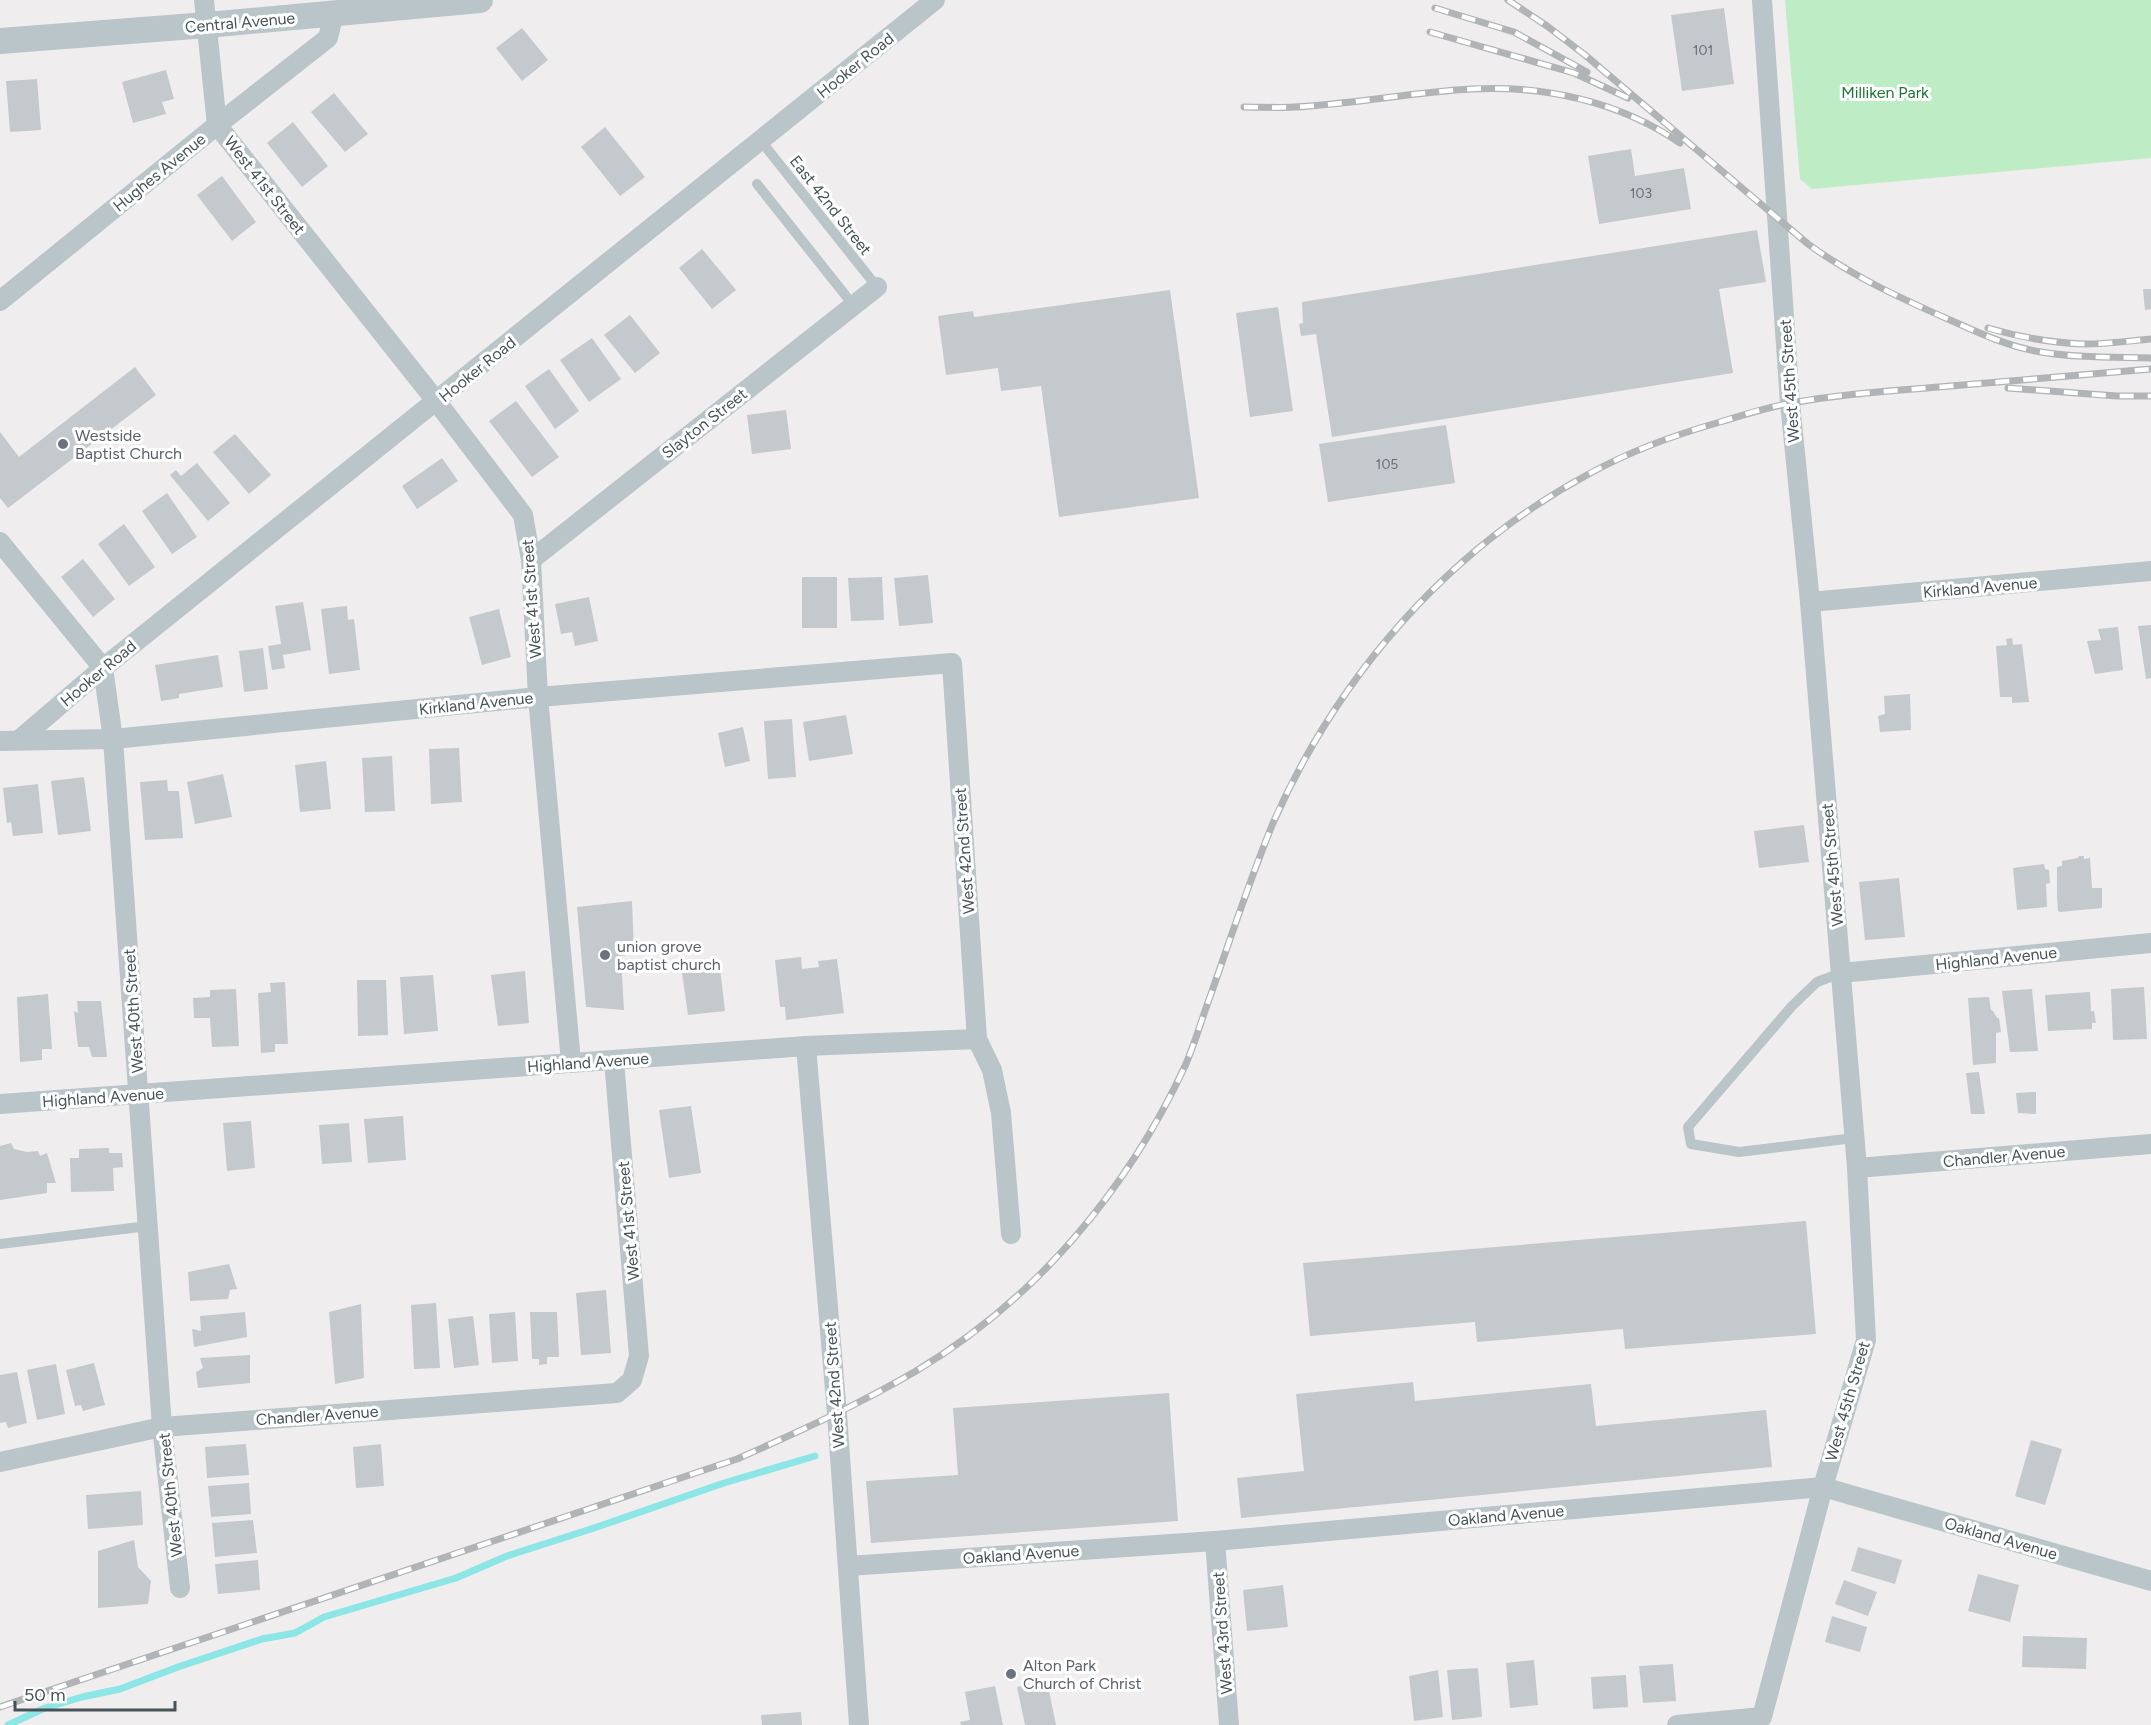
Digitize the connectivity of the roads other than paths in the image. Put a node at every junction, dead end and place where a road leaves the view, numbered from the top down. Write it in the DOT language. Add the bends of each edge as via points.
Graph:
graph roads {
  1 [pos="204,0"];
  2 [pos="480,0"];
  3 [pos="936,0"];
  4 [pos="1762,0"];
  5 [pos="334,13"];
  6 [pos="207,25"];
  7 [pos="0,41"];
  8 [pos="217,125"];
  9 [pos="761,141"];
  10 [pos="757,184"];
  11 [pos="877,287"];
  12 [pos="0,302"];
  13 [pos="854,306"];
  14 [pos="437,402"];
  15 [pos="0,542"];
  16 [pos="531,560"];
  17 [pos="2151,571"];
  18 [pos="1810,602"];
  19 [pos="952,663"];
  20 [pos="103,668"];
  21 [pos="538,697"];
  22 [pos="113,739"];
  23 [pos="10,741"];
  24 [pos="2151,943"];
  25 [pos="1841,973"];
  26 [pos="977,1039"];
  27 [pos="806,1046"];
  28 [pos="614,1061"];
  29 [pos="571,1062"];
  30 [pos="139,1095"];
  31 [pos="0,1104"];
  32 [pos="1854,1138"];
  33 [pos="2151,1144"];
  34 [pos="1857,1168"];
  35 [pos="148,1226"];
  36 [pos="1011,1234"];
  37 [pos="0,1244"];
  38 [pos="632,1380"];
  39 [pos="162,1427"];
  40 [pos="0,1462"];
  41 [pos="1823,1487"];
  42 [pos="1215,1541"];
  43 [pos="848,1566"];
  44 [pos="2151,1581"];
  45 [pos="180,1588"];
  46 [pos="859,1725"];
  47 [pos="1228,1725"];
  48 [pos="1677,1725"];
  1 -- 6 [label="street, West 41st Street"];
  2 -- 5 [label="street, Central Avenue"];
  3 -- 9 [label="street, Hooker Road"];
  4 -- 18 [label="street, West 45th Street" via="1790,403"];
  5 -- 6 [label="street, Central Avenue"];
  5 -- 8 [label="street, Hughes Avenue" via="328,38"];
  6 -- 7 [label="street, Central Avenue"];
  6 -- 8 [label="street, West 41st Street"];
  8 -- 12 [label="street, Hughes Avenue"];
  8 -- 14 [label="street, West 41st Street"];
  9 -- 11 [label="lane, East 42nd Street"];
  9 -- 14 [label="street, Hooker Road"];
  10 -- 13 [label="lane"];
  11 -- 13 [label="street, Slayton Street"];
  13 -- 16 [label="street, Slayton Street"];
  14 -- 16 [label="street, West 41st Street" via="523,514"];
  14 -- 20 [label="street, Hooker Road"];
  15 -- 20 [label="street"];
  16 -- 21 [label="street, West 41st Street"];
  17 -- 18 [label="street, Kirkland Avenue"];
  18 -- 25 [label="street, West 45th Street"];
  19 -- 21 [label="street, Kirkland Avenue"];
  19 -- 26 [label="street, West 42nd Street"];
  20 -- 22 [label="street, West 40th Street"];
  20 -- 23 [label="street, Hooker Road"];
  21 -- 22 [label="street, Kirkland Avenue"];
  21 -- 29 [label="street, West 41st Street"];
  22 -- 23 [label="street, Kirkland Avenue"];
  22 -- 30 [label="street, West 40th Street"];
  24 -- 25 [label="street, Highland Avenue"];
  25 -- 32 [label="street, West 45th Street"];
  25 -- 32 [label="lane" via="1817,982 1792,1006 1688,1127 1691,1144 1739,1152"];
  26 -- 27 [label="street, Highland Avenue"];
  26 -- 36 [label="street" via="992,1070 1001,1113"];
  27 -- 28 [label="street, Highland Avenue"];
  27 -- 43 [label="street, West 42nd Street"];
  28 -- 29 [label="street, Highland Avenue"];
  28 -- 38 [label="street, West 41st Street" via="639,1356"];
  29 -- 30 [label="street, Highland Avenue"];
  30 -- 31 [label="street, Highland Avenue"];
  30 -- 35 [label="street, West 40th Street"];
  32 -- 34 [label="street, West 45th Street"];
  33 -- 34 [label="street, Chandler Avenue"];
  34 -- 41 [label="street, West 45th Street" via="1866,1340"];
  35 -- 37 [label="lane"];
  35 -- 39 [label="street, West 40th Street"];
  38 -- 39 [label="street, Chandler Avenue" via="617,1393"];
  39 -- 40 [label="street, Chandler Avenue"];
  39 -- 45 [label="street, West 40th Street"];
  41 -- 42 [label="street, Oakland Avenue"];
  41 -- 44 [label="street, Oakland Avenue"];
  41 -- 48 [label="street, West 45th Street" via="1762,1717"];
  42 -- 43 [label="street, Oakland Avenue"];
  42 -- 47 [label="street, West 43rd Street"];
  43 -- 46 [label="street, West 42nd Street"];
}
